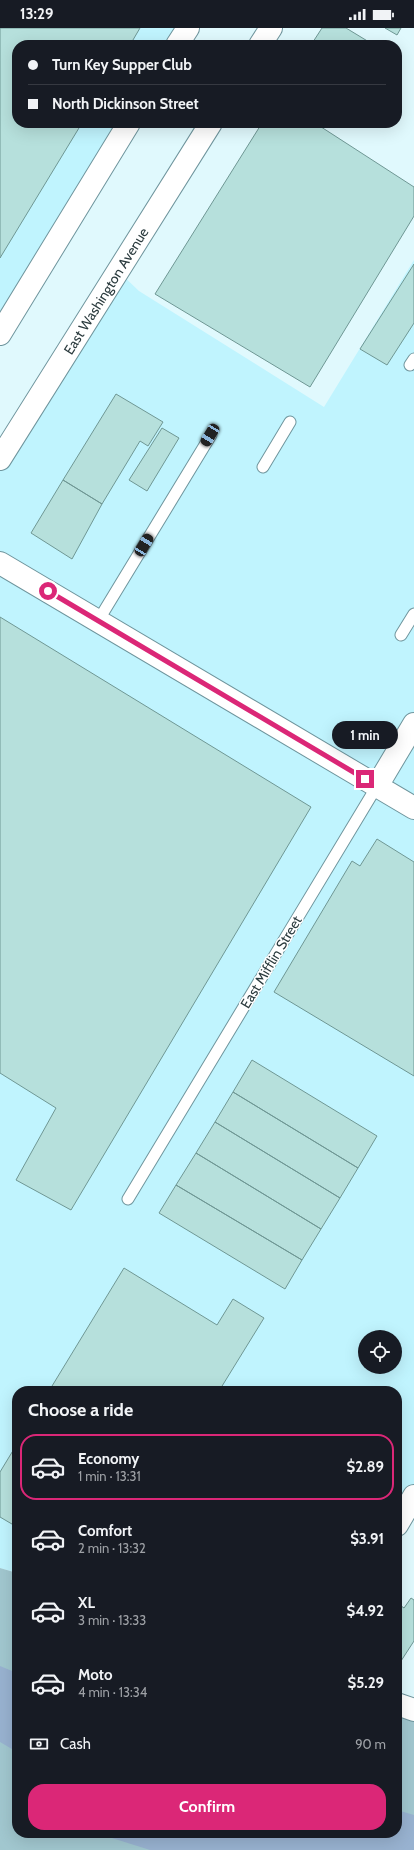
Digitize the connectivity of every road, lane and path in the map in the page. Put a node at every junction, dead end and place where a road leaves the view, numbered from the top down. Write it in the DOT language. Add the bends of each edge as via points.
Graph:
graph roads {
  1 [pos="188,28"];
  2 [pos="271,28"];
  3 [pos="180,40"];
  4 [pos="263,40"];
  5 [pos="126,128"];
  6 [pos="208,128"];
  7 [pos="0,334"];
  8 [pos="290,422"];
  9 [pos="210,435"];
  10 [pos="0,459"];
  11 [pos="263,467"];
  12 [pos="0,563"];
  13 [pos="413,617"];
  14 [pos="98,621"];
  15 [pos="401,635"];
  16 [pos="414,724"];
  17 [pos="377,786"];
  18 [pos="414,808"];
  19 [pos="128,1199"];
  20 [pos="414,1496"];
  21 [pos="402,1516"];
  22 [pos="402,1706"];
  23 [pos="414,1710"];
  1 -- 3 [label="main road"];
  2 -- 4 [label="main road"];
  5 -- 7 [label="main road"];
  6 -- 10 [label="main road, East Washington Avenue"];
  8 -- 11 [label="lane"];
  9 -- 14 [label="lane"];
  12 -- 14 [label="main road"];
  13 -- 15 [label="lane"];
  14 -- 17 [label="main road"];
  16 -- 17 [label="main road, East Mifflin Street"];
  17 -- 18 [label="main road"];
  17 -- 19 [label="lane, East Mifflin Street"];
  20 -- 21 [label="main road"];
  22 -- 23 [label="main road"];
}
